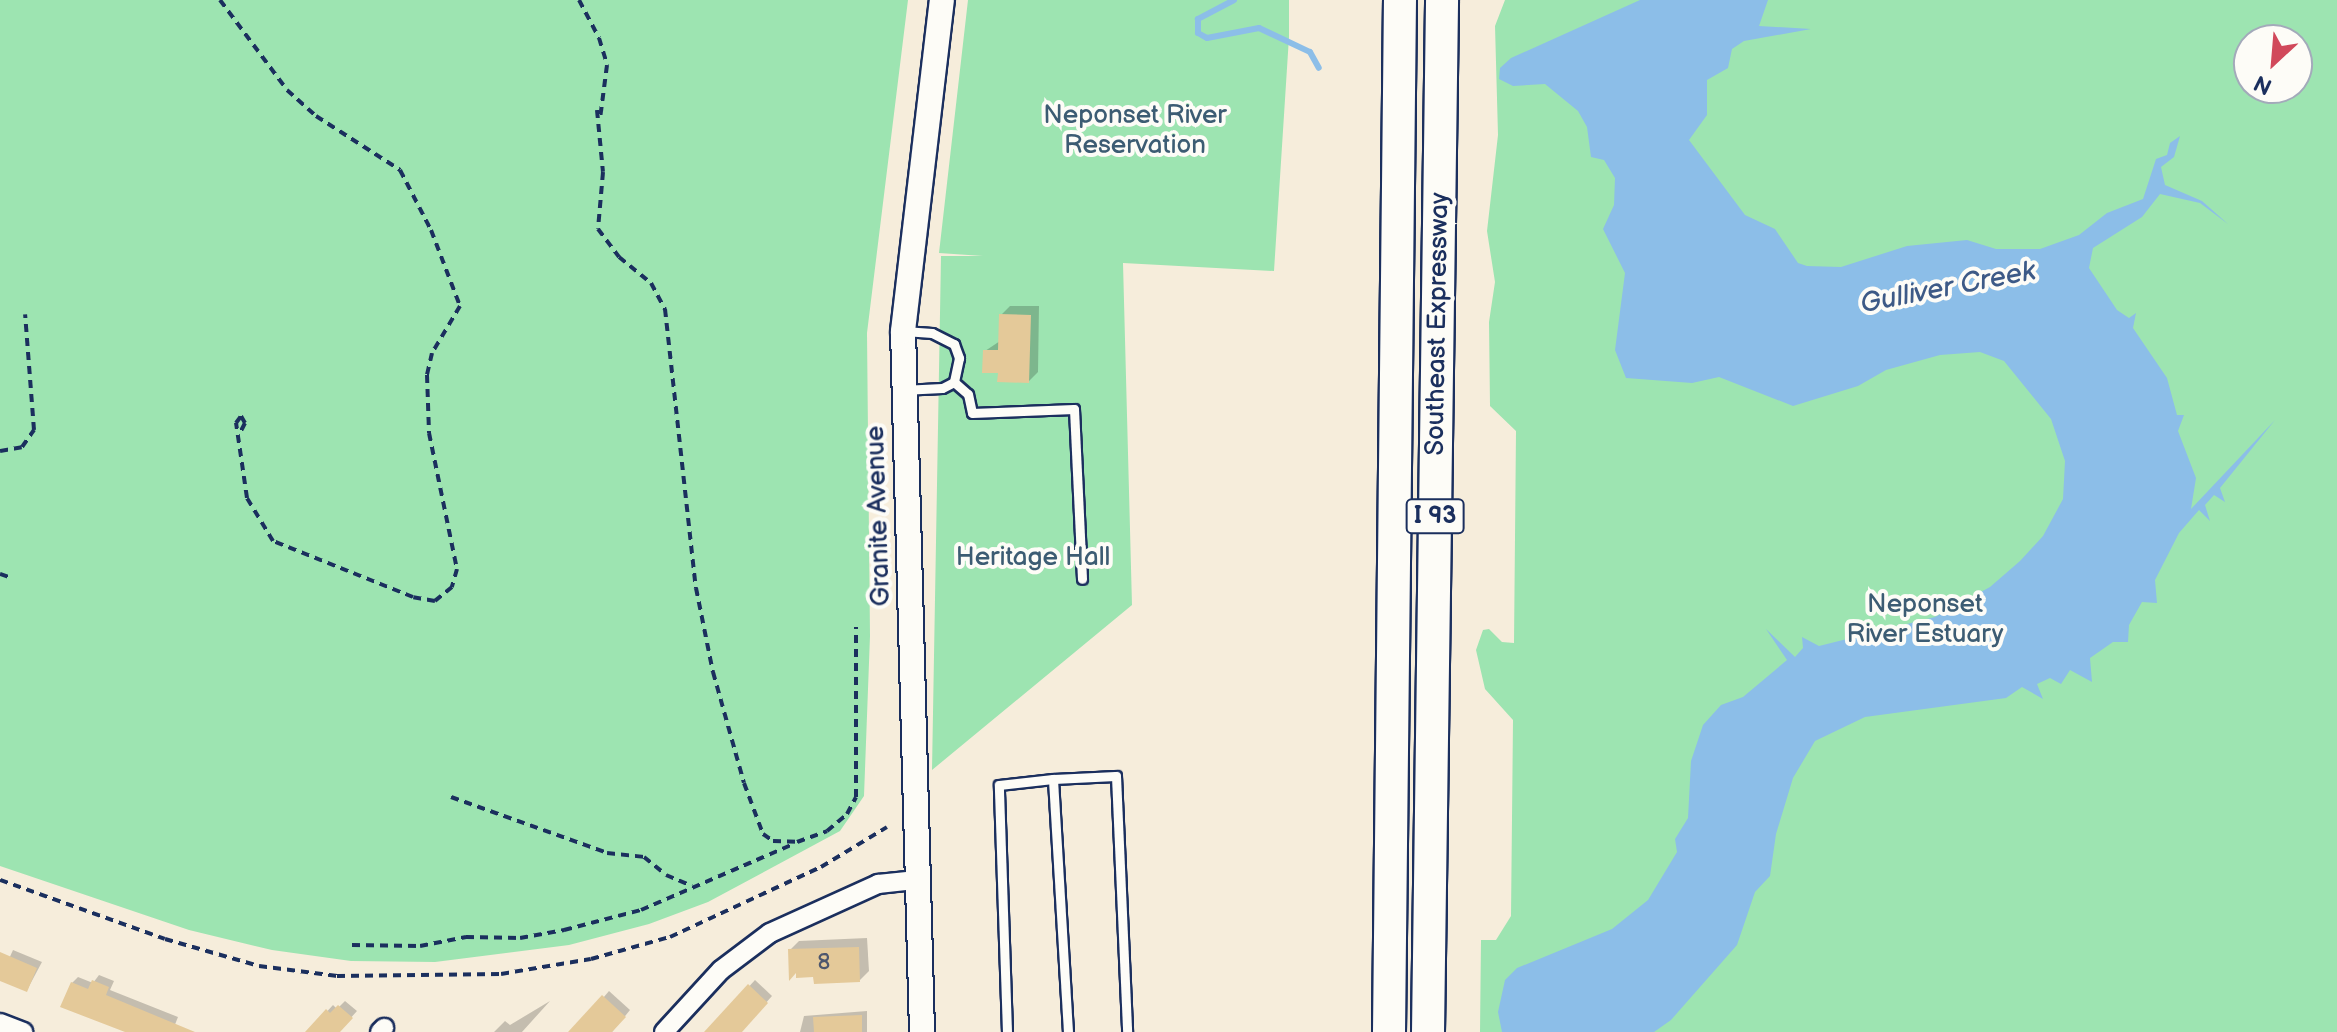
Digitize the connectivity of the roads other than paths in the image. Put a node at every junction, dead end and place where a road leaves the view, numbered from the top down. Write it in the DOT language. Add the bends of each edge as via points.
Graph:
graph roads {
  1 [pos="942,0"];
  2 [pos="1384,0"];
  3 [pos="1400,0"];
  4 [pos="1422,0"];
  5 [pos="1442,0"];
  6 [pos="903,331"];
  7 [pos="954,382"];
  8 [pos="903,390"];
  9 [pos="1082,579"];
  10 [pos="1053,779"];
  11 [pos="917,880"];
  12 [pos="0,1023"];
  13 [pos="23,1032"];
  14 [pos="664,1032"];
  15 [pos="922,1032"];
  16 [pos="1007,1032"];
  17 [pos="1068,1032"];
  18 [pos="1127,1032"];
  19 [pos="1373,1032"];
  20 [pos="1389,1032"];
  21 [pos="1411,1032"];
  22 [pos="1428,1032"];
  1 -- 6 [label="main road, Granite Avenue"];
  2 -- 19 [label="highway, I 93"];
  3 -- 20 [label="highway, I 93"];
  4 -- 21 [label="highway, I 93"];
  5 -- 22 [label="highway, Southeast Expressway / I 93"];
  6 -- 7 [label="lane" via="932,333 954,344 959,358"];
  6 -- 8 [label="main road, Granite Avenue"];
  7 -- 8 [label="lane" via="942,388"];
  7 -- 9 [label="lane" via="968,394 972,413 1074,409"];
  8 -- 11 [label="main road, Granite Avenue"];
  10 -- 16 [label="lane" via="999,785"];
  10 -- 17 [label="lane"];
  10 -- 18 [label="lane" via="1116,776"];
  11 -- 14 [label="street" via="878,884 770,933 721,970"];
  11 -- 15 [label="main road, Granite Avenue"];
  12 -- 13 [label="street"];
}
